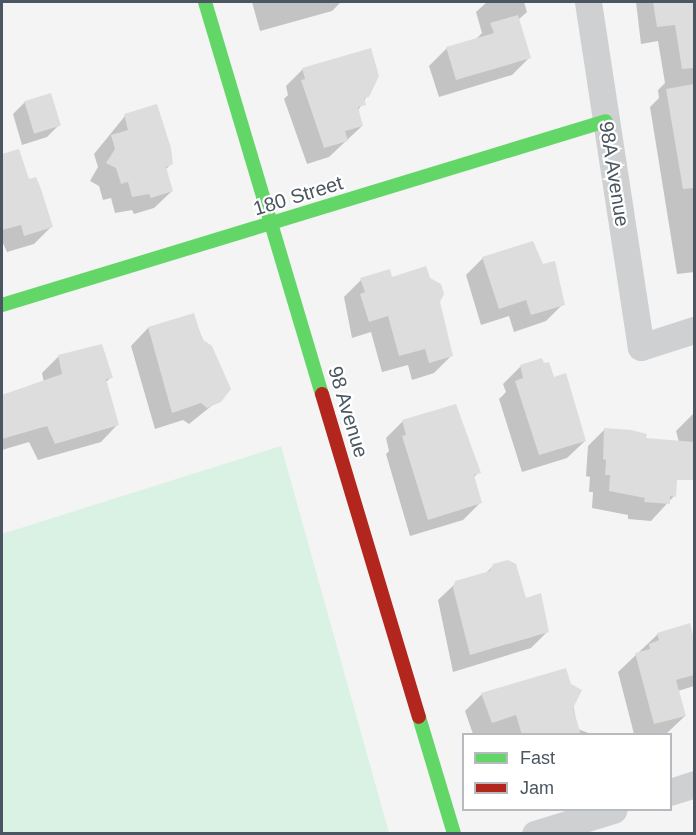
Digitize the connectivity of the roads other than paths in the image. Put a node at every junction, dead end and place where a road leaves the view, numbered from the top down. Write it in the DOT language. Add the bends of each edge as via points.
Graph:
graph roads {
  1 [pos="205,2"];
  2 [pos="588,2"];
  3 [pos="606,122"];
  4 [pos="272,225"];
  5 [pos="2,305"];
  6 [pos="694,330"];
  7 [pos="694,784"];
  8 [pos="672,791"];
  9 [pos="610,811"];
  10 [pos="454,834"];
  11 [pos="535,834"];
  1 -- 4 [label="street, 98 Avenue"];
  2 -- 3 [label="street, 98A Avenue"];
  3 -- 4 [label="street, 180 Street"];
  3 -- 6 [label="street, 98A Avenue" via="641,347"];
  4 -- 5 [label="street, 180 Street"];
  4 -- 10 [label="street, 98 Avenue"];
  7 -- 8 [label="street"];
  9 -- 11 [label="street"];
}
